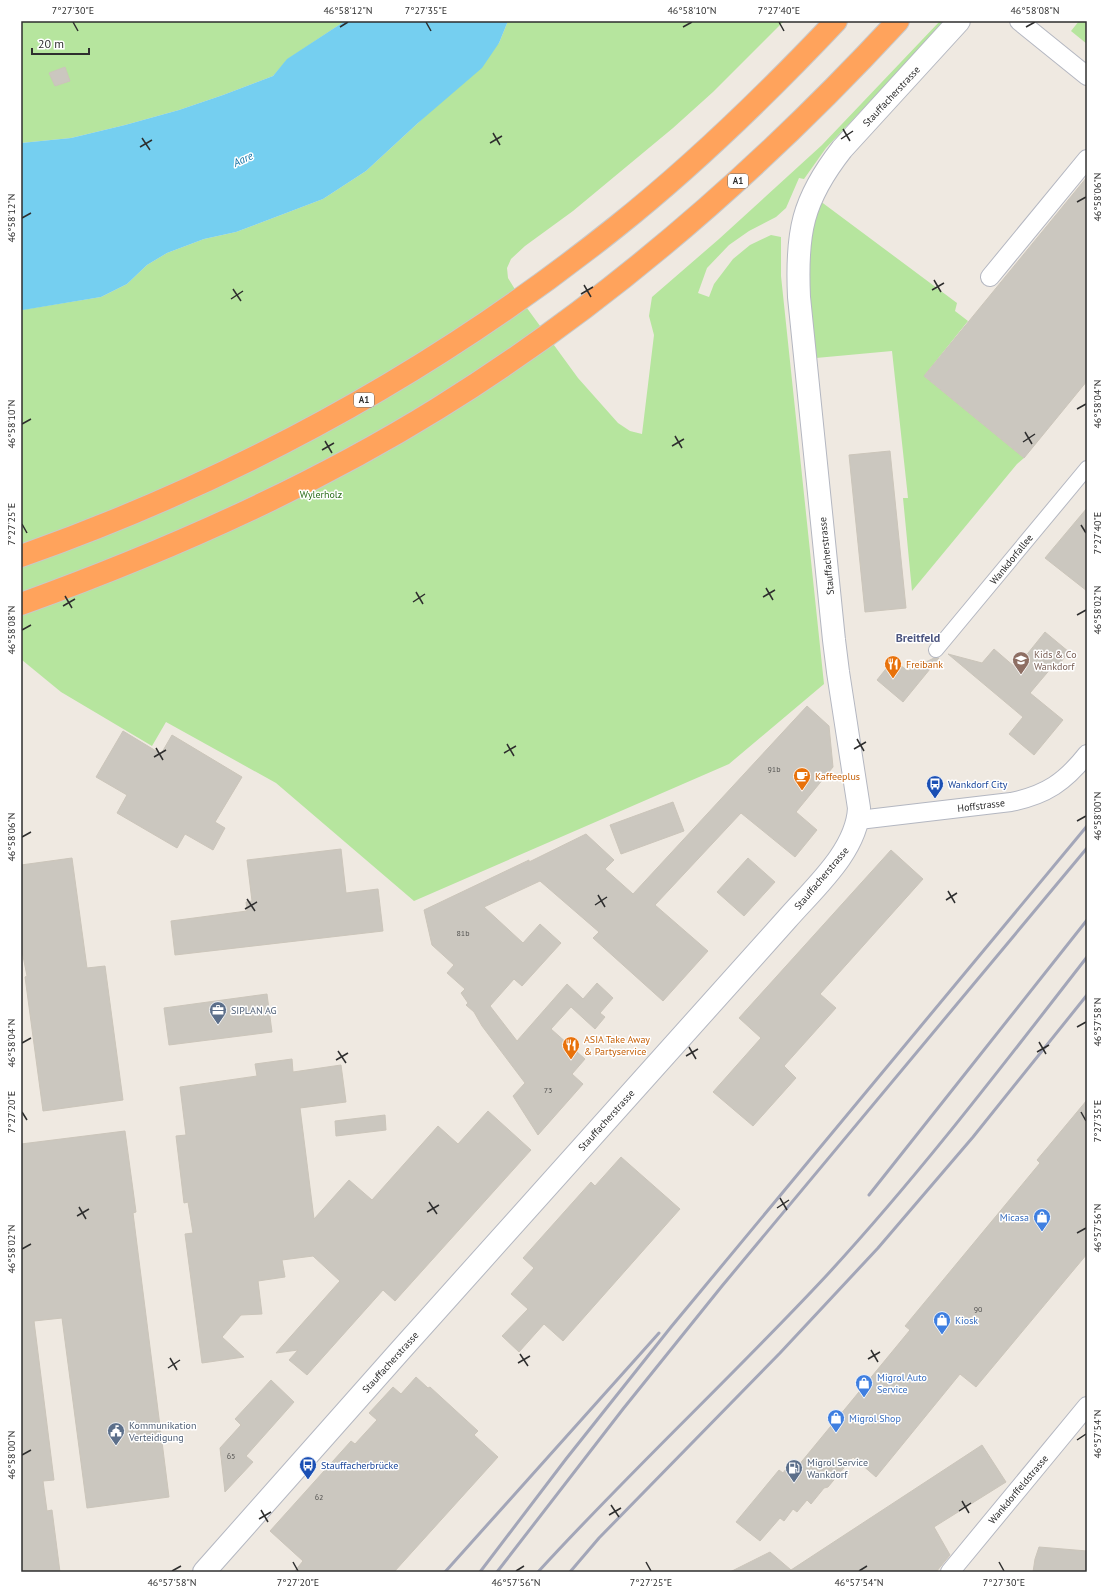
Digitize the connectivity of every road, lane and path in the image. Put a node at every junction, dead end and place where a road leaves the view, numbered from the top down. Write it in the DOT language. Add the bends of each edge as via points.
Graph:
graph roads {
  1 [pos="836,21"];
  2 [pos="898,21"];
  3 [pos="959,21"];
  4 [pos="1019,21"];
  5 [pos="1087,76"];
  6 [pos="1087,159"];
  7 [pos="990,277"];
  8 [pos="1087,468"];
  9 [pos="21,556"];
  10 [pos="21,604"];
  11 [pos="936,650"];
  12 [pos="1087,754"];
  13 [pos="859,820"];
  14 [pos="1087,1406"];
  15 [pos="204,1572"];
  16 [pos="950,1572"];
  1 -- 9 [label="highway, A1" via="693,161 616,227 537,287 455,344 371,395 227,472 137,511"];
  2 -- 10 [label="highway, A1" via="805,118 722,196 645,262 564,324 503,366 436,410 299,486 155,553"];
  3 -- 13 [label="street, Stauffacherstrasse" via="832,161 812,195 798,246 799,296 808,390 838,672"];
  4 -- 5 [label="street"];
  6 -- 7 [label="street"];
  8 -- 11 [label="street, Wankdorfallee"];
  12 -- 13 [label="street, Hoffstrasse" via="1070,774 1052,788 1032,797 1011,802"];
  13 -- 15 [label="street, Stauffacherstrasse" via="851,842 829,872"];
  14 -- 16 [label="street, Wankdorffeldstrasse"];
}
